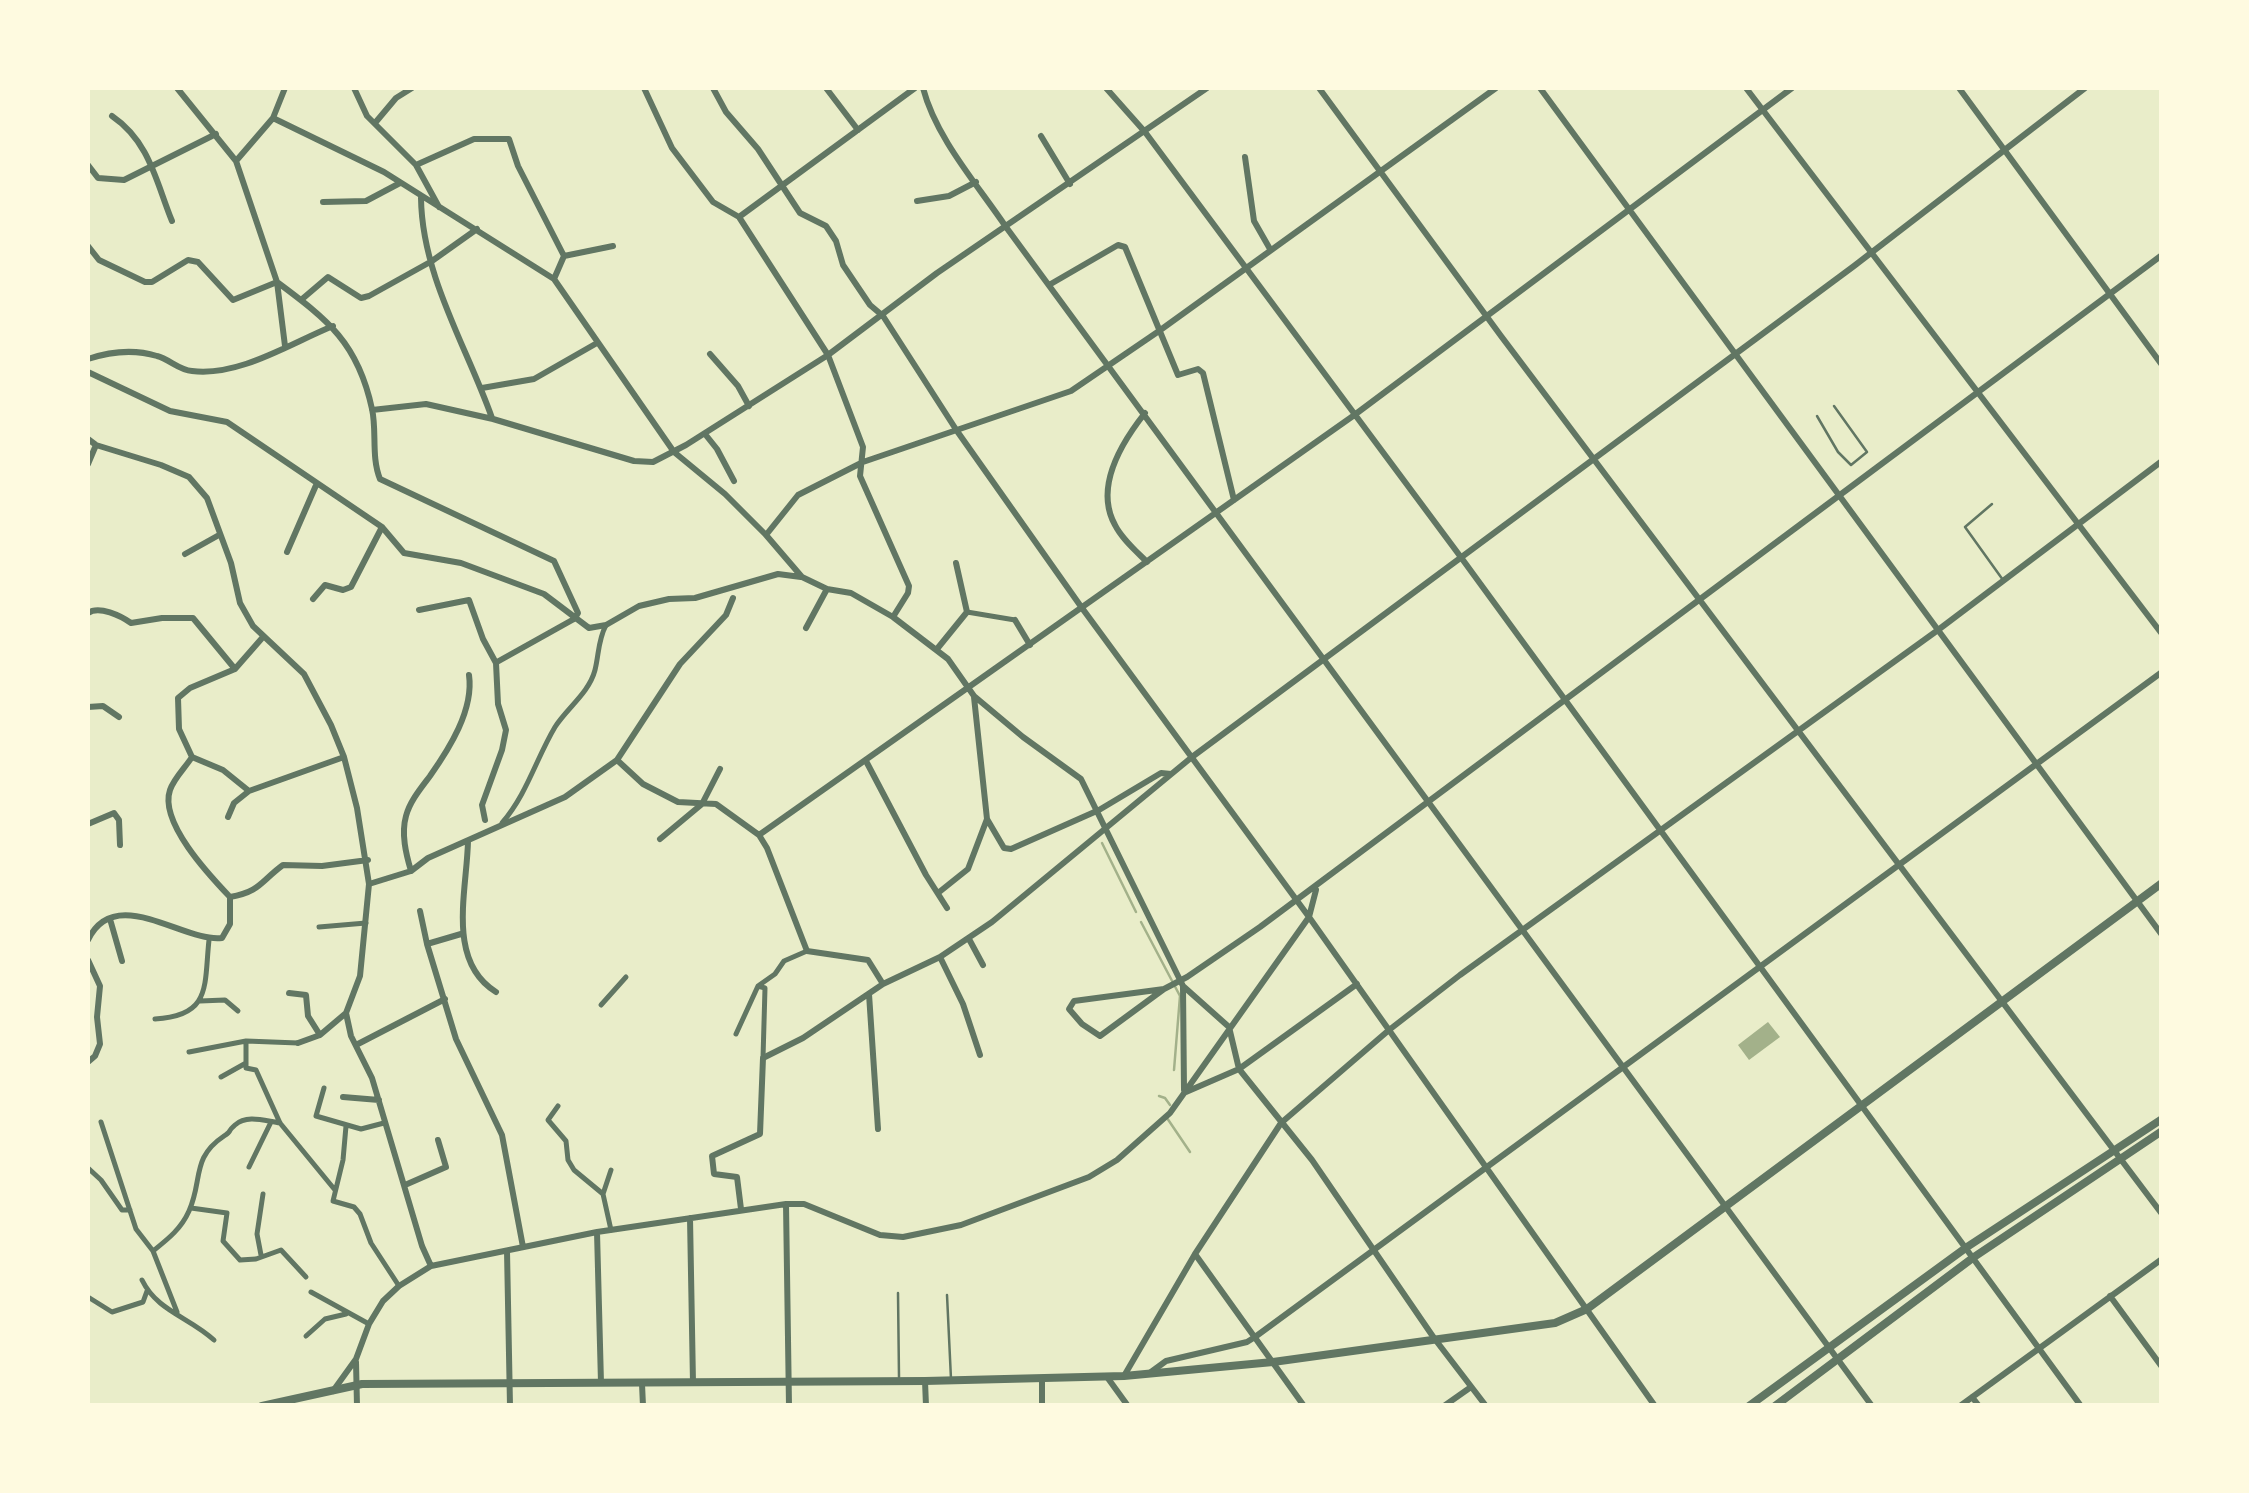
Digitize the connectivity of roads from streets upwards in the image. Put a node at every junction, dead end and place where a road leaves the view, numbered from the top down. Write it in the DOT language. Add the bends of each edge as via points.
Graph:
graph roads {
  1 [pos="177,88"];
  2 [pos="285,88"];
  3 [pos="354,88"];
  4 [pos="412,88"];
  5 [pos="644,88"];
  6 [pos="713,88"];
  7 [pos="826,88"];
  8 [pos="919,88"];
  9 [pos="1106,88"];
  10 [pos="1207,88"];
  11 [pos="1319,88"];
  12 [pos="1496,88"];
  13 [pos="1540,88"];
  14 [pos="1746,88"];
  15 [pos="1792,88"];
  16 [pos="1959,88"];
  17 [pos="2085,88"];
  18 [pos="1764,110"];
  19 [pos="112,116"];
  20 [pos="273,118"];
  21 [pos="376,123"];
  22 [pos="858,130"];
  23 [pos="1144,132"];
  24 [pos="216,134"];
  25 [pos="1040,136"];
  26 [pos="2005,147"];
  27 [pos="1245,157"];
  28 [pos="236,162"];
  29 [pos="88,164"];
  30 [pos="416,165"];
  31 [pos="152,166"];
  32 [pos="1380,169"];
  33 [pos="976,182"];
  34 [pos="400,183"];
  35 [pos="1070,184"];
  36 [pos="781,186"];
  37 [pos="421,198"];
  38 [pos="323,202"];
  39 [pos="916,202"];
  40 [pos="439,207"];
  41 [pos="1631,211"];
  42 [pos="739,217"];
  43 [pos="172,221"];
  44 [pos="1006,227"];
  45 [pos="477,229"];
  46 [pos="88,246"];
  47 [pos="613,246"];
  48 [pos="1270,249"];
  49 [pos="1872,250"];
  50 [pos="2162,255"];
  51 [pos="564,256"];
  52 [pos="432,261"];
  53 [pos="1245,268"];
  54 [pos="554,279"];
  55 [pos="276,282"];
  56 [pos="1049,285"];
  57 [pos="2110,293"];
  58 [pos="300,300"];
  59 [pos="883,316"];
  60 [pos="1488,318"];
  61 [pos="334,326"];
  62 [pos="1159,331"];
  63 [pos="598,343"];
  64 [pos="285,346"];
  65 [pos="1735,353"];
  66 [pos="710,354"];
  67 [pos="828,355"];
  68 [pos="88,360"];
  69 [pos="2162,365"];
  70 [pos="1109,366"];
  71 [pos="88,372"];
  72 [pos="482,388"];
  73 [pos="1978,389"];
  74 [pos="749,406"];
  75 [pos="372,410"];
  76 [pos="1144,414"];
  77 [pos="1354,416"];
  78 [pos="493,419"];
  79 [pos="957,431"];
  80 [pos="706,434"];
  81 [pos="88,439"];
  82 [pos="96,446"];
  83 [pos="674,452"];
  84 [pos="1593,458"];
  85 [pos="862,462"];
  86 [pos="2162,462"];
  87 [pos="88,464"];
  88 [pos="734,482"];
  89 [pos="317,483"];
  90 [pos="1839,494"];
  91 [pos="1234,500"];
  92 [pos="1218,513"];
  93 [pos="2080,524"];
  94 [pos="382,527"];
  95 [pos="219,535"];
  96 [pos="766,535"];
  97 [pos="286,552"];
  98 [pos="186,554"];
  99 [pos="1460,556"];
  100 [pos="1147,562"];
  101 [pos="956,563"];
  102 [pos="802,578"];
  103 [pos="826,589"];
  104 [pos="734,598"];
  105 [pos="1699,598"];
  106 [pos="313,599"];
  107 [pos="1082,608"];
  108 [pos="420,610"];
  109 [pos="967,612"];
  110 [pos="88,613"];
  111 [pos="893,617"];
  112 [pos="574,620"];
  113 [pos="1015,620"];
  114 [pos="606,625"];
  115 [pos="806,628"];
  116 [pos="1938,630"];
  117 [pos="2162,634"];
  118 [pos="263,637"];
  119 [pos="1030,644"];
  120 [pos="937,649"];
  121 [pos="1324,659"];
  122 [pos="496,662"];
  123 [pos="234,669"];
  124 [pos="2162,672"];
  125 [pos="469,676"];
  126 [pos="971,692"];
  127 [pos="1564,700"];
  128 [pos="88,707"];
  129 [pos="119,717"];
  130 [pos="1797,731"];
  131 [pos="344,757"];
  132 [pos="192,758"];
  133 [pos="1192,758"];
  134 [pos="616,760"];
  135 [pos="866,760"];
  136 [pos="2036,764"];
  137 [pos="720,770"];
  138 [pos="1172,774"];
  139 [pos="250,791"];
  140 [pos="1429,801"];
  141 [pos="702,804"];
  142 [pos="1098,810"];
  143 [pos="228,817"];
  144 [pos="987,819"];
  145 [pos="484,820"];
  146 [pos="88,824"];
  147 [pos="500,824"];
  148 [pos="1661,831"];
  149 [pos="758,835"];
  150 [pos="660,839"];
  151 [pos="468,841"];
  152 [pos="120,844"];
  153 [pos="368,860"];
  154 [pos="1898,865"];
  155 [pos="411,870"];
  156 [pos="2162,883"];
  157 [pos="369,884"];
  158 [pos="1316,888"];
  159 [pos="938,893"];
  160 [pos="230,897"];
  161 [pos="1298,901"];
  162 [pos="2137,901"];
  163 [pos="948,908"];
  164 [pos="420,911"];
  165 [pos="1310,916"];
  166 [pos="110,918"];
  167 [pos="366,923"];
  168 [pos="320,928"];
  169 [pos="1523,929"];
  170 [pos="461,934"];
  171 [pos="2162,934"];
  172 [pos="969,939"];
  173 [pos="88,940"];
  174 [pos="209,940"];
  175 [pos="427,944"];
  176 [pos="807,951"];
  177 [pos="940,956"];
  178 [pos="88,960"];
  179 [pos="122,961"];
  180 [pos="984,965"];
  181 [pos="1760,967"];
  182 [pos="626,977"];
  183 [pos="883,984"];
  184 [pos="1357,984"];
  185 [pos="758,986"];
  186 [pos="1184,986"];
  187 [pos="1167,987"];
  188 [pos="496,992"];
  189 [pos="289,993"];
  190 [pos="869,994"];
  191 [pos="445,999"];
  192 [pos="2002,1000"];
  193 [pos="200,1001"];
  194 [pos="601,1005"];
  195 [pos="238,1011"];
  196 [pos="346,1014"];
  197 [pos="155,1019"];
  198 [pos="1230,1026"];
  199 [pos="1389,1030"];
  200 [pos="736,1034"];
  201 [pos="320,1035"];
  202 [pos="246,1041"];
  203 [pos="298,1042"];
  204 [pos="356,1045"];
  205 [pos="189,1052"];
  206 [pos="980,1055"];
  207 [pos="762,1058"];
  208 [pos="88,1062"];
  209 [pos="246,1063"];
  210 [pos="1624,1067"];
  211 [pos="1239,1069"];
  212 [pos="220,1077"];
  213 [pos="324,1088"];
  214 [pos="1184,1092"];
  215 [pos="343,1096"];
  216 [pos="379,1100"];
  217 [pos="1862,1105"];
  218 [pos="558,1106"];
  219 [pos="2162,1119"];
  220 [pos="101,1122"];
  221 [pos="272,1122"];
  222 [pos="280,1123"];
  223 [pos="384,1123"];
  224 [pos="1282,1123"];
  225 [pos="346,1126"];
  226 [pos="878,1130"];
  227 [pos="2162,1131"];
  228 [pos="438,1140"];
  229 [pos="2118,1154"];
  230 [pos="249,1167"];
  231 [pos="1487,1167"];
  232 [pos="88,1168"];
  233 [pos="611,1170"];
  234 [pos="405,1185"];
  235 [pos="335,1190"];
  236 [pos="263,1194"];
  237 [pos="603,1194"];
  238 [pos="786,1204"];
  239 [pos="1726,1206"];
  240 [pos="191,1208"];
  241 [pos="741,1209"];
  242 [pos="130,1210"];
  243 [pos="2162,1214"];
  244 [pos="690,1218"];
  245 [pos="611,1230"];
  246 [pos="597,1232"];
  247 [pos="523,1247"];
  248 [pos="1967,1247"];
  249 [pos="1376,1249"];
  250 [pos="152,1250"];
  251 [pos="507,1251"];
  252 [pos="1195,1254"];
  253 [pos="261,1256"];
  254 [pos="1974,1258"];
  255 [pos="2162,1259"];
  256 [pos="432,1266"];
  257 [pos="306,1277"];
  258 [pos="142,1280"];
  259 [pos="399,1286"];
  260 [pos="147,1291"];
  261 [pos="311,1292"];
  262 [pos="2110,1296"];
  263 [pos="88,1298"];
  264 [pos="1588,1310"];
  265 [pos="177,1312"];
  266 [pos="349,1313"];
  267 [pos="368,1324"];
  268 [pos="306,1336"];
  269 [pos="1255,1337"];
  270 [pos="1434,1338"];
  271 [pos="214,1340"];
  272 [pos="1830,1347"];
  273 [pos="2038,1348"];
  274 [pos="356,1359"];
  275 [pos="1838,1359"];
  276 [pos="1273,1362"];
  277 [pos="2162,1368"];
  278 [pos="1151,1372"];
  279 [pos="1124,1376"];
  280 [pos="1108,1377"];
  281 [pos="1042,1378"];
  282 [pos="926,1381"];
  283 [pos="788,1382"];
  284 [pos="357,1384"];
  285 [pos="601,1384"];
  286 [pos="642,1384"];
  287 [pos="693,1384"];
  288 [pos="510,1385"];
  289 [pos="1470,1387"];
  290 [pos="333,1390"];
  291 [pos="1972,1396"];
  292 [pos="262,1406"];
  293 [pos="357,1406"];
  294 [pos="510,1406"];
  295 [pos="643,1406"];
  296 [pos="789,1406"];
  297 [pos="926,1406"];
  298 [pos="1042,1406"];
  299 [pos="1128,1406"];
  300 [pos="1304,1406"];
  301 [pos="1444,1406"];
  302 [pos="1486,1406"];
  303 [pos="1656,1406"];
  304 [pos="1749,1406"];
  305 [pos="1775,1406"];
  306 [pos="1872,1406"];
  307 [pos="1960,1406"];
  308 [pos="1978,1406"];
  309 [pos="2080,1406"];
  1 -- 24 [label="street"];
  2 -- 20 [label="street"];
  3 -- 21 [label="street"];
  4 -- 21 [label="street"];
  5 -- 42 [label="street" via="672,148 713,202"];
  6 -- 36 [label="street"];
  7 -- 22 [label="street"];
  8 -- 22 [label="street"];
  8 -- 33 [label="street"];
  9 -- 23 [label="street"];
  10 -- 23 [label="street"];
  11 -- 32 [label="street"];
  12 -- 32 [label="street"];
  13 -- 41 [label="street"];
  14 -- 18 [label="street"];
  15 -- 18 [label="street"];
  16 -- 26 [label="street"];
  17 -- 26 [label="street"];
  18 -- 41 [label="street"];
  18 -- 49 [label="street"];
  19 -- 31 [label="street" via="140,140"];
  20 -- 28 [label="street"];
  20 -- 34 [label="street"];
  21 -- 30 [label="street"];
  22 -- 36 [label="street"];
  23 -- 35 [label="street"];
  23 -- 53 [label="street"];
  24 -- 28 [label="street"];
  24 -- 31 [label="street"];
  25 -- 35 [label="street"];
  26 -- 49 [label="street"];
  26 -- 57 [label="street"];
  27 -- 48 [label="street" via="1248,201"];
  28 -- 55 [label="street"];
  29 -- 31 [label="street" via="98,178 114,181"];
  30 -- 40 [label="street"];
  30 -- 51 [label="street" via="474,139 509,139"];
  31 -- 43 [label="street"];
  32 -- 48 [label="street"];
  32 -- 60 [label="street"];
  33 -- 39 [label="street"];
  33 -- 44 [label="street"];
  34 -- 37 [label="street"];
  34 -- 38 [label="street" via="366,201"];
  35 -- 44 [label="street"];
  36 -- 42 [label="street"];
  36 -- 59 [label="street" via="800,213 826,226 843,265"];
  37 -- 40 [label="street"];
  37 -- 52 [label="street"];
  40 -- 45 [label="street"];
  41 -- 60 [label="street"];
  41 -- 65 [label="street"];
  42 -- 67 [label="street"];
  44 -- 56 [label="street"];
  44 -- 59 [label="street"];
  45 -- 52 [label="street"];
  45 -- 54 [label="street"];
  46 -- 55 [label="street" via="100,260 145,282 188,260 198,262 233,300"];
  47 -- 51 [label="street"];
  48 -- 53 [label="street"];
  49 -- 65 [label="street"];
  49 -- 73 [label="street"];
  50 -- 57 [label="street"];
  51 -- 54 [label="street"];
  52 -- 58 [label="street" via="364,298 328,277"];
  52 -- 72 [label="street"];
  53 -- 62 [label="street"];
  53 -- 77 [label="street"];
  54 -- 63 [label="street"];
  55 -- 58 [label="street"];
  55 -- 64 [label="street"];
  56 -- 62 [label="street" via="1118,245 1125,248"];
  56 -- 70 [label="street"];
  57 -- 69 [label="street"];
  57 -- 73 [label="street"];
  58 -- 61 [label="street"];
  59 -- 67 [label="street"];
  59 -- 79 [label="street"];
  60 -- 77 [label="street"];
  60 -- 84 [label="street"];
  61 -- 64 [label="street"];
  61 -- 75 [label="street" via="356,362"];
  62 -- 70 [label="street"];
  62 -- 91 [label="street" via="1178,375 1198,369 1203,374"];
  63 -- 72 [label="street" via="534,378"];
  63 -- 83 [label="street"];
  64 -- 68 [label="street" via="212,371 188,371 131,352"];
  65 -- 84 [label="street"];
  65 -- 90 [label="street"];
  66 -- 74 [label="street"];
  67 -- 74 [label="street"];
  67 -- 85 [label="street" via="863,447"];
  70 -- 76 [label="street"];
  70 -- 79 [label="street" via="1071,391"];
  71 -- 89 [label="street" via="170,411 227,422"];
  72 -- 78 [label="street"];
  73 -- 90 [label="street"];
  73 -- 93 [label="street"];
  74 -- 80 [label="street"];
  75 -- 78 [label="street" via="426,404"];
  75 -- 112 [label="street" via="380,478 554,560 578,613"];
  76 -- 92 [label="street"];
  76 -- 100 [label="street" via="1121,443 1109,501 1117,529"];
  77 -- 91 [label="street"];
  77 -- 99 [label="street"];
  78 -- 83 [label="street" via="634,461 653,462"];
  79 -- 85 [label="street"];
  79 -- 107 [label="street"];
  80 -- 83 [label="street"];
  80 -- 88 [label="street"];
  81 -- 82 [label="street"];
  82 -- 87 [label="street"];
  82 -- 95 [label="street" via="189,477 207,498"];
  83 -- 96 [label="street"];
  84 -- 99 [label="street"];
  84 -- 105 [label="street"];
  85 -- 96 [label="street" via="798,495"];
  85 -- 111 [label="street" via="860,476 909,586"];
  86 -- 93 [label="street"];
  89 -- 94 [label="street"];
  89 -- 97 [label="street"];
  90 -- 105 [label="street"];
  90 -- 116 [label="street"];
  91 -- 92 [label="street"];
  92 -- 100 [label="street"];
  92 -- 121 [label="street"];
  93 -- 116 [label="street"];
  93 -- 117 [label="street"];
  94 -- 106 [label="street" via="351,587 325,585"];
  94 -- 112 [label="street" via="404,554 461,563 544,594"];
  95 -- 98 [label="street"];
  95 -- 118 [label="street" via="240,603"];
  96 -- 102 [label="street"];
  99 -- 121 [label="street"];
  99 -- 127 [label="street"];
  100 -- 107 [label="street"];
  101 -- 109 [label="street"];
  102 -- 103 [label="street"];
  102 -- 114 [label="street" via="778,574 639,606"];
  103 -- 111 [label="street" via="851,594"];
  103 -- 115 [label="street"];
  104 -- 134 [label="street"];
  105 -- 127 [label="street"];
  105 -- 130 [label="street"];
  107 -- 119 [label="street"];
  107 -- 133 [label="street"];
  108 -- 122 [label="street" via="469,600"];
  109 -- 113 [label="street"];
  109 -- 120 [label="street"];
  110 -- 123 [label="street" via="121,616 131,624 192,618"];
  111 -- 120 [label="street"];
  112 -- 114 [label="street" via="589,628"];
  112 -- 122 [label="street"];
  113 -- 119 [label="street"];
  114 -- 147 [label="street" via="595,672"];
  116 -- 130 [label="street"];
  116 -- 136 [label="street"];
  118 -- 123 [label="street"];
  118 -- 131 [label="street" via="304,674"];
  119 -- 126 [label="street"];
  120 -- 126 [label="street"];
  121 -- 133 [label="street"];
  121 -- 140 [label="street"];
  122 -- 145 [label="street" via="506,730 482,805"];
  123 -- 132 [label="street" via="178,698 178,729"];
  124 -- 136 [label="street"];
  125 -- 155 [label="street" via="468,703 446,753 406,817"];
  126 -- 135 [label="street"];
  126 -- 142 [label="street" via="1082,778"];
  126 -- 144 [label="street"];
  127 -- 140 [label="street"];
  127 -- 148 [label="street"];
  128 -- 129 [label="street" via="103,706"];
  130 -- 148 [label="street"];
  130 -- 154 [label="street"];
  131 -- 139 [label="street"];
  131 -- 153 [label="street"];
  132 -- 139 [label="street"];
  132 -- 160 [label="street" via="175,779 168,804 194,854"];
  133 -- 138 [label="street"];
  133 -- 161 [label="street"];
  134 -- 141 [label="street" via="678,802"];
  134 -- 147 [label="street" via="565,798"];
  135 -- 149 [label="street"];
  135 -- 159 [label="street"];
  136 -- 154 [label="street"];
  136 -- 162 [label="street"];
  137 -- 141 [label="street"];
  138 -- 142 [label="street" via="1161,773"];
  138 -- 172 [label="street"];
  139 -- 143 [label="street"];
  140 -- 158 [label="street"];
  140 -- 169 [label="street"];
  141 -- 149 [label="street" via="716,804"];
  141 -- 150 [label="street"];
  142 -- 144 [label="street" via="1011,848 1000,845"];
  142 -- 186 [label="street"];
  144 -- 159 [label="street" via="968,870"];
  146 -- 152 [label="street" via="114,813"];
  147 -- 151 [label="street"];
  148 -- 169 [label="street"];
  148 -- 181 [label="street"];
  149 -- 176 [label="street"];
  151 -- 155 [label="street"];
  151 -- 170 [label="street"];
  153 -- 157 [label="street"];
  153 -- 160 [label="street" via="283,865 249,894"];
  154 -- 181 [label="street"];
  154 -- 192 [label="street"];
  155 -- 157 [label="street"];
  156 -- 162 [label="street"];
  157 -- 167 [label="street"];
  158 -- 161 [label="street"];
  158 -- 165 [label="street"];
  159 -- 163 [label="street"];
  160 -- 174 [label="street" via="228,932"];
  161 -- 165 [label="street"];
  161 -- 187 [label="street"];
  162 -- 171 [label="street"];
  162 -- 192 [label="street"];
  164 -- 175 [label="street"];
  165 -- 184 [label="street"];
  165 -- 198 [label="street"];
  166 -- 173 [label="street"];
  166 -- 174 [label="street" via="156,920"];
  166 -- 179 [label="street"];
  167 -- 168 [label="street"];
  167 -- 196 [label="street" via="360,976"];
  169 -- 199 [label="street"];
  169 -- 210 [label="street"];
  170 -- 175 [label="street"];
  170 -- 188 [label="street" via="478,979"];
  172 -- 177 [label="street"];
  172 -- 180 [label="street"];
  174 -- 193 [label="street"];
  175 -- 191 [label="street"];
  176 -- 183 [label="street" via="868,960"];
  176 -- 185 [label="street" via="784,961"];
  177 -- 183 [label="street"];
  177 -- 206 [label="street"];
  178 -- 208 [label="street" via="100,986 100,1044"];
  181 -- 210 [label="street"];
  181 -- 217 [label="street"];
  182 -- 194 [label="street"];
  183 -- 190 [label="street"];
  184 -- 199 [label="street"];
  184 -- 211 [label="street"];
  185 -- 200 [label="street"];
  185 -- 207 [label="street" via="765,988"];
  186 -- 198 [label="street"];
  186 -- 214 [label="street"];
  187 -- 187 [label="street" via="1100,1036 1071,1013 1071,1002"];
  189 -- 201 [label="street" via="306,995 308,1016"];
  190 -- 207 [label="street"];
  190 -- 226 [label="street"];
  191 -- 204 [label="street"];
  191 -- 247 [label="street" via="456,1039 502,1136"];
  192 -- 217 [label="street"];
  192 -- 229 [label="street"];
  193 -- 195 [label="street" via="226,1000"];
  193 -- 197 [label="street" via="183,1016"];
  196 -- 201 [label="street"];
  196 -- 204 [label="street"];
  198 -- 211 [label="street"];
  198 -- 214 [label="street"];
  199 -- 224 [label="street"];
  199 -- 231 [label="street"];
  201 -- 203 [label="street"];
  202 -- 203 [label="street"];
  202 -- 205 [label="street"];
  202 -- 209 [label="street"];
  204 -- 216 [label="street"];
  207 -- 241 [label="street" via="760,1134 712,1156 714,1174 737,1177"];
  209 -- 212 [label="street"];
  209 -- 222 [label="street" via="264,1082"];
  210 -- 231 [label="street"];
  210 -- 239 [label="street"];
  211 -- 214 [label="street"];
  211 -- 224 [label="street"];
  213 -- 225 [label="street" via="316,1116"];
  214 -- 238 [label="street" via="1156,1128 1089,1177 961,1225 892,1238 804,1204"];
  215 -- 216 [label="street"];
  216 -- 223 [label="street"];
  217 -- 239 [label="street"];
  217 -- 248 [label="street"];
  218 -- 237 [label="street" via="548,1120 566,1141 568,1160"];
  219 -- 229 [label="street"];
  220 -- 242 [label="street"];
  221 -- 222 [label="street"];
  221 -- 230 [label="street"];
  221 -- 240 [label="street" via="241,1121 212,1142"];
  222 -- 235 [label="street"];
  223 -- 225 [label="street"];
  223 -- 234 [label="street"];
  224 -- 249 [label="street"];
  224 -- 252 [label="street"];
  225 -- 235 [label="street"];
  227 -- 229 [label="street"];
  228 -- 234 [label="street" via="446,1167"];
  229 -- 243 [label="street"];
  229 -- 248 [label="street"];
  229 -- 254 [label="street"];
  231 -- 249 [label="street"];
  231 -- 264 [label="street"];
  232 -- 242 [label="street" via="122,1210"];
  233 -- 237 [label="street"];
  234 -- 256 [label="street"];
  235 -- 259 [label="street" via="333,1201 360,1214 370,1243"];
  236 -- 253 [label="street"];
  237 -- 245 [label="street"];
  238 -- 241 [label="street"];
  238 -- 283 [label="street"];
  239 -- 264 [label="street"];
  239 -- 272 [label="street"];
  240 -- 250 [label="street" via="175,1234"];
  240 -- 253 [label="street" via="227,1213 225,1244 240,1260"];
  241 -- 244 [label="street"];
  242 -- 250 [label="street"];
  244 -- 245 [label="street"];
  244 -- 287 [label="street"];
  245 -- 246 [label="street"];
  246 -- 247 [label="street"];
  246 -- 285 [label="street"];
  247 -- 251 [label="street"];
  248 -- 254 [label="street"];
  248 -- 272 [label="street"];
  249 -- 269 [label="street"];
  249 -- 270 [label="street"];
  250 -- 265 [label="street"];
  251 -- 256 [label="street"];
  251 -- 288 [label="street"];
  252 -- 269 [label="street"];
  252 -- 279 [label="street"];
  253 -- 257 [label="street" via="281,1250"];
  254 -- 273 [label="street"];
  254 -- 275 [label="street"];
  255 -- 262 [label="street"];
  256 -- 259 [label="street"];
  258 -- 260 [label="street"];
  259 -- 267 [label="street"];
  260 -- 263 [label="street" via="143,1302 112,1312"];
  260 -- 265 [label="street"];
  261 -- 266 [label="street"];
  262 -- 273 [label="street"];
  262 -- 277 [label="street"];
  264 -- 270 [label="street" via="1555,1323"];
  264 -- 303 [label="street"];
  265 -- 271 [label="street"];
  266 -- 267 [label="street"];
  266 -- 268 [label="street" via="325,1320"];
  267 -- 274 [label="street"];
  269 -- 276 [label="street"];
  269 -- 278 [label="street"];
  270 -- 276 [label="street"];
  270 -- 289 [label="street"];
  272 -- 275 [label="street"];
  272 -- 304 [label="street"];
  273 -- 291 [label="street"];
  273 -- 309 [label="street"];
  274 -- 284 [label="street"];
  274 -- 290 [label="street"];
  275 -- 305 [label="street"];
  275 -- 306 [label="street"];
  276 -- 278 [label="street"];
  276 -- 300 [label="street"];
  278 -- 279 [label="street"];
  279 -- 280 [label="street"];
  280 -- 281 [label="street"];
  280 -- 299 [label="street"];
  281 -- 282 [label="street" via="951,1375"];
  281 -- 298 [label="street"];
  282 -- 283 [label="street"];
  282 -- 297 [label="street"];
  283 -- 287 [label="street"];
  283 -- 296 [label="street"];
  284 -- 288 [label="street"];
  284 -- 290 [label="street"];
  284 -- 293 [label="street"];
  285 -- 286 [label="street"];
  285 -- 288 [label="street"];
  286 -- 287 [label="street"];
  286 -- 295 [label="street"];
  288 -- 294 [label="street"];
  289 -- 301 [label="street"];
  289 -- 302 [label="street"];
  290 -- 292 [label="street"];
  291 -- 307 [label="street"];
  291 -- 308 [label="street"];
}
